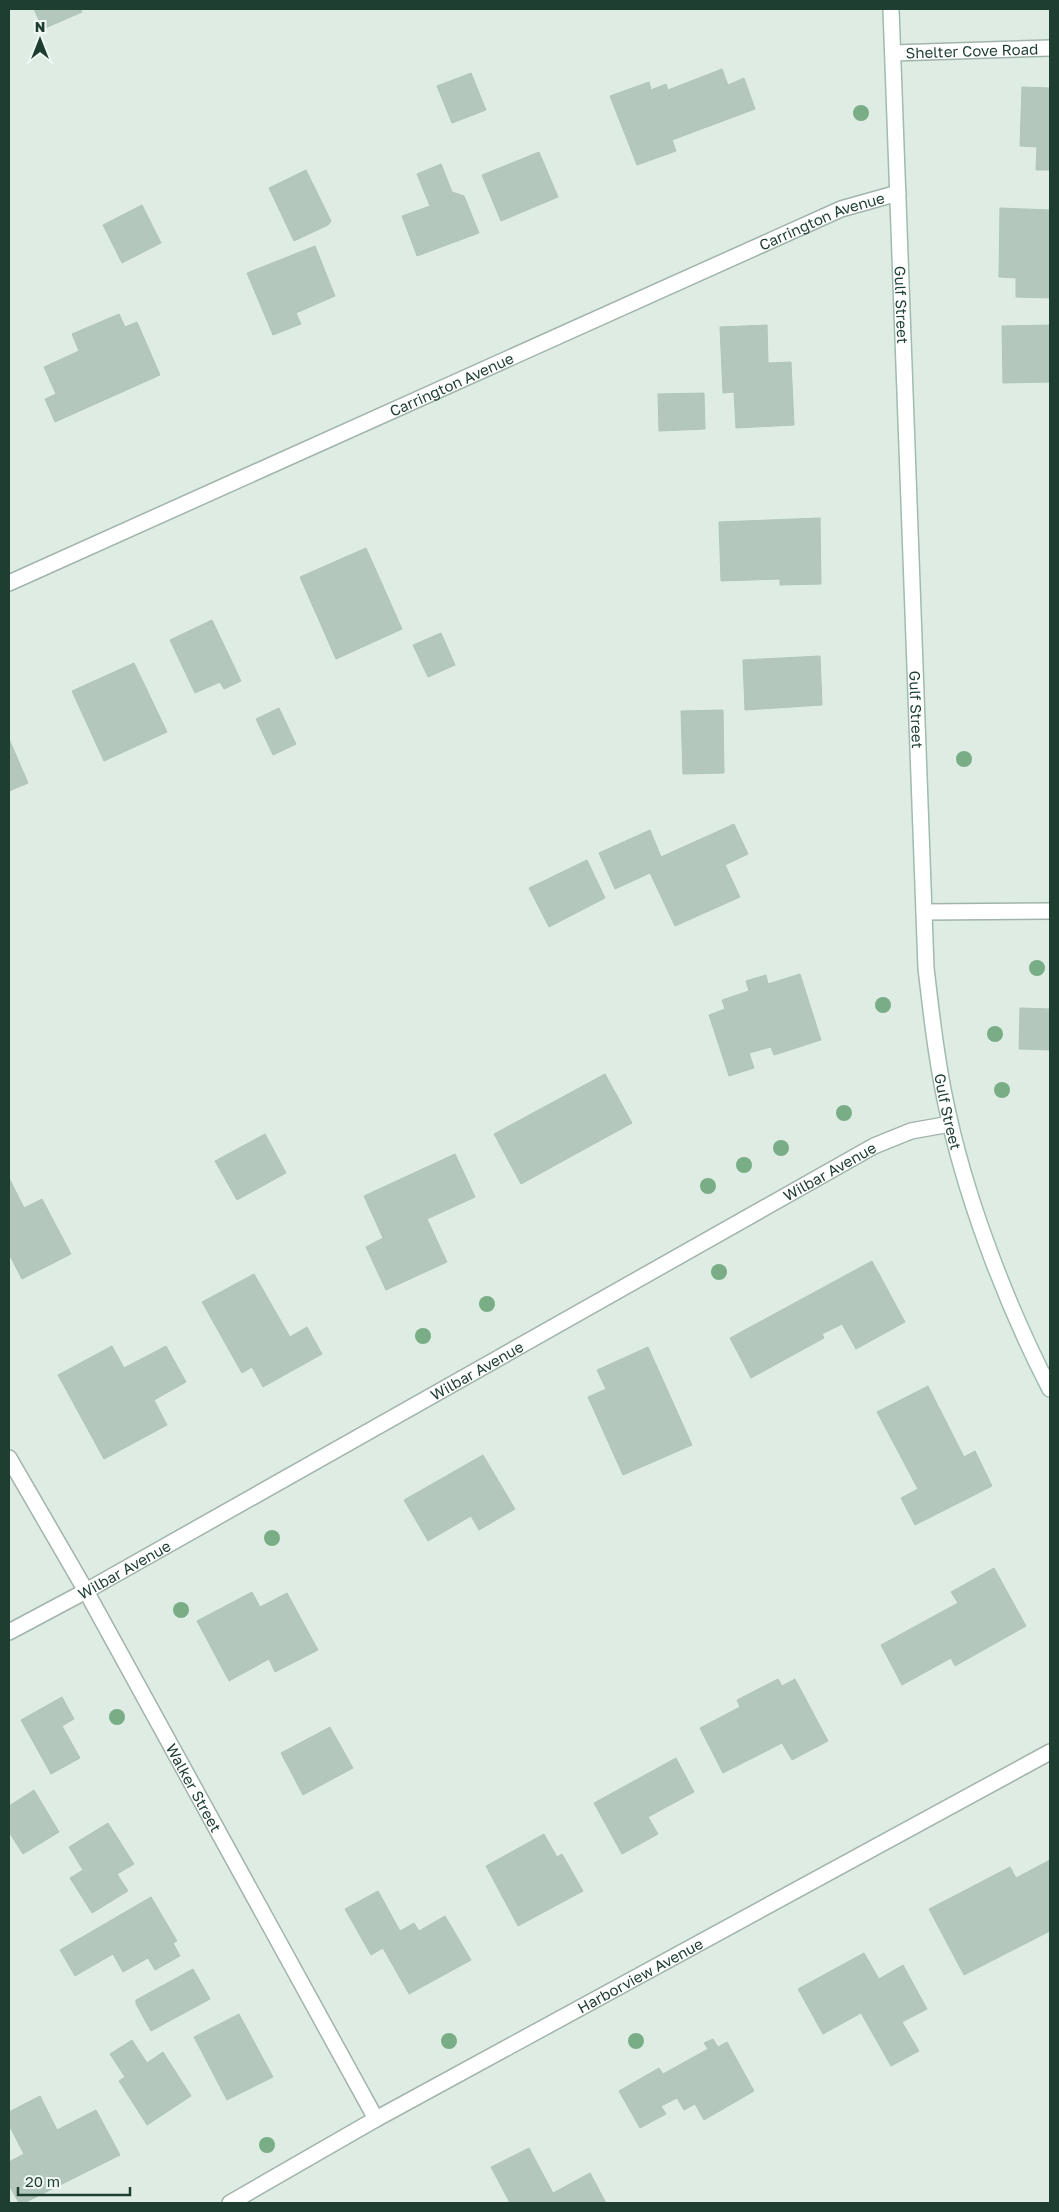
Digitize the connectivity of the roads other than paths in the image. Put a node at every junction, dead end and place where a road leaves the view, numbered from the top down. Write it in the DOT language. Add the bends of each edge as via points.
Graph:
graph roads {
  1 [pos="891,9"];
  2 [pos="1050,48"];
  3 [pos="893,52"];
  4 [pos="898,193"];
  5 [pos="9,584"];
  6 [pos="1050,911"];
  7 [pos="924,912"];
  8 [pos="950,1124"];
  9 [pos="1050,1389"];
  10 [pos="9,1458"];
  11 [pos="86,1591"];
  12 [pos="9,1632"];
  13 [pos="1050,1752"];
  14 [pos="376,2119"];
  15 [pos="230,2203"];
  1 -- 3 [label="street, Gulf Street"];
  2 -- 3 [label="street, Shelter Cove Road"];
  3 -- 4 [label="street, Gulf Street"];
  4 -- 5 [label="street, Carrington Avenue" via="841,209"];
  4 -- 7 [label="street, Gulf Street"];
  6 -- 7 [label="street"];
  7 -- 8 [label="street, Gulf Street" via="930,1009"];
  8 -- 9 [label="street, Gulf Street" via="996,1268"];
  8 -- 11 [label="street, Wilbar Avenue" via="911,1131 874,1146"];
  10 -- 11 [label="street, Walker Street"];
  11 -- 12 [label="street, Wilbar Avenue"];
  11 -- 14 [label="street, Walker Street"];
  13 -- 14 [label="street, Harborview Avenue"];
  14 -- 15 [label="street, Harborview Avenue"];
}
